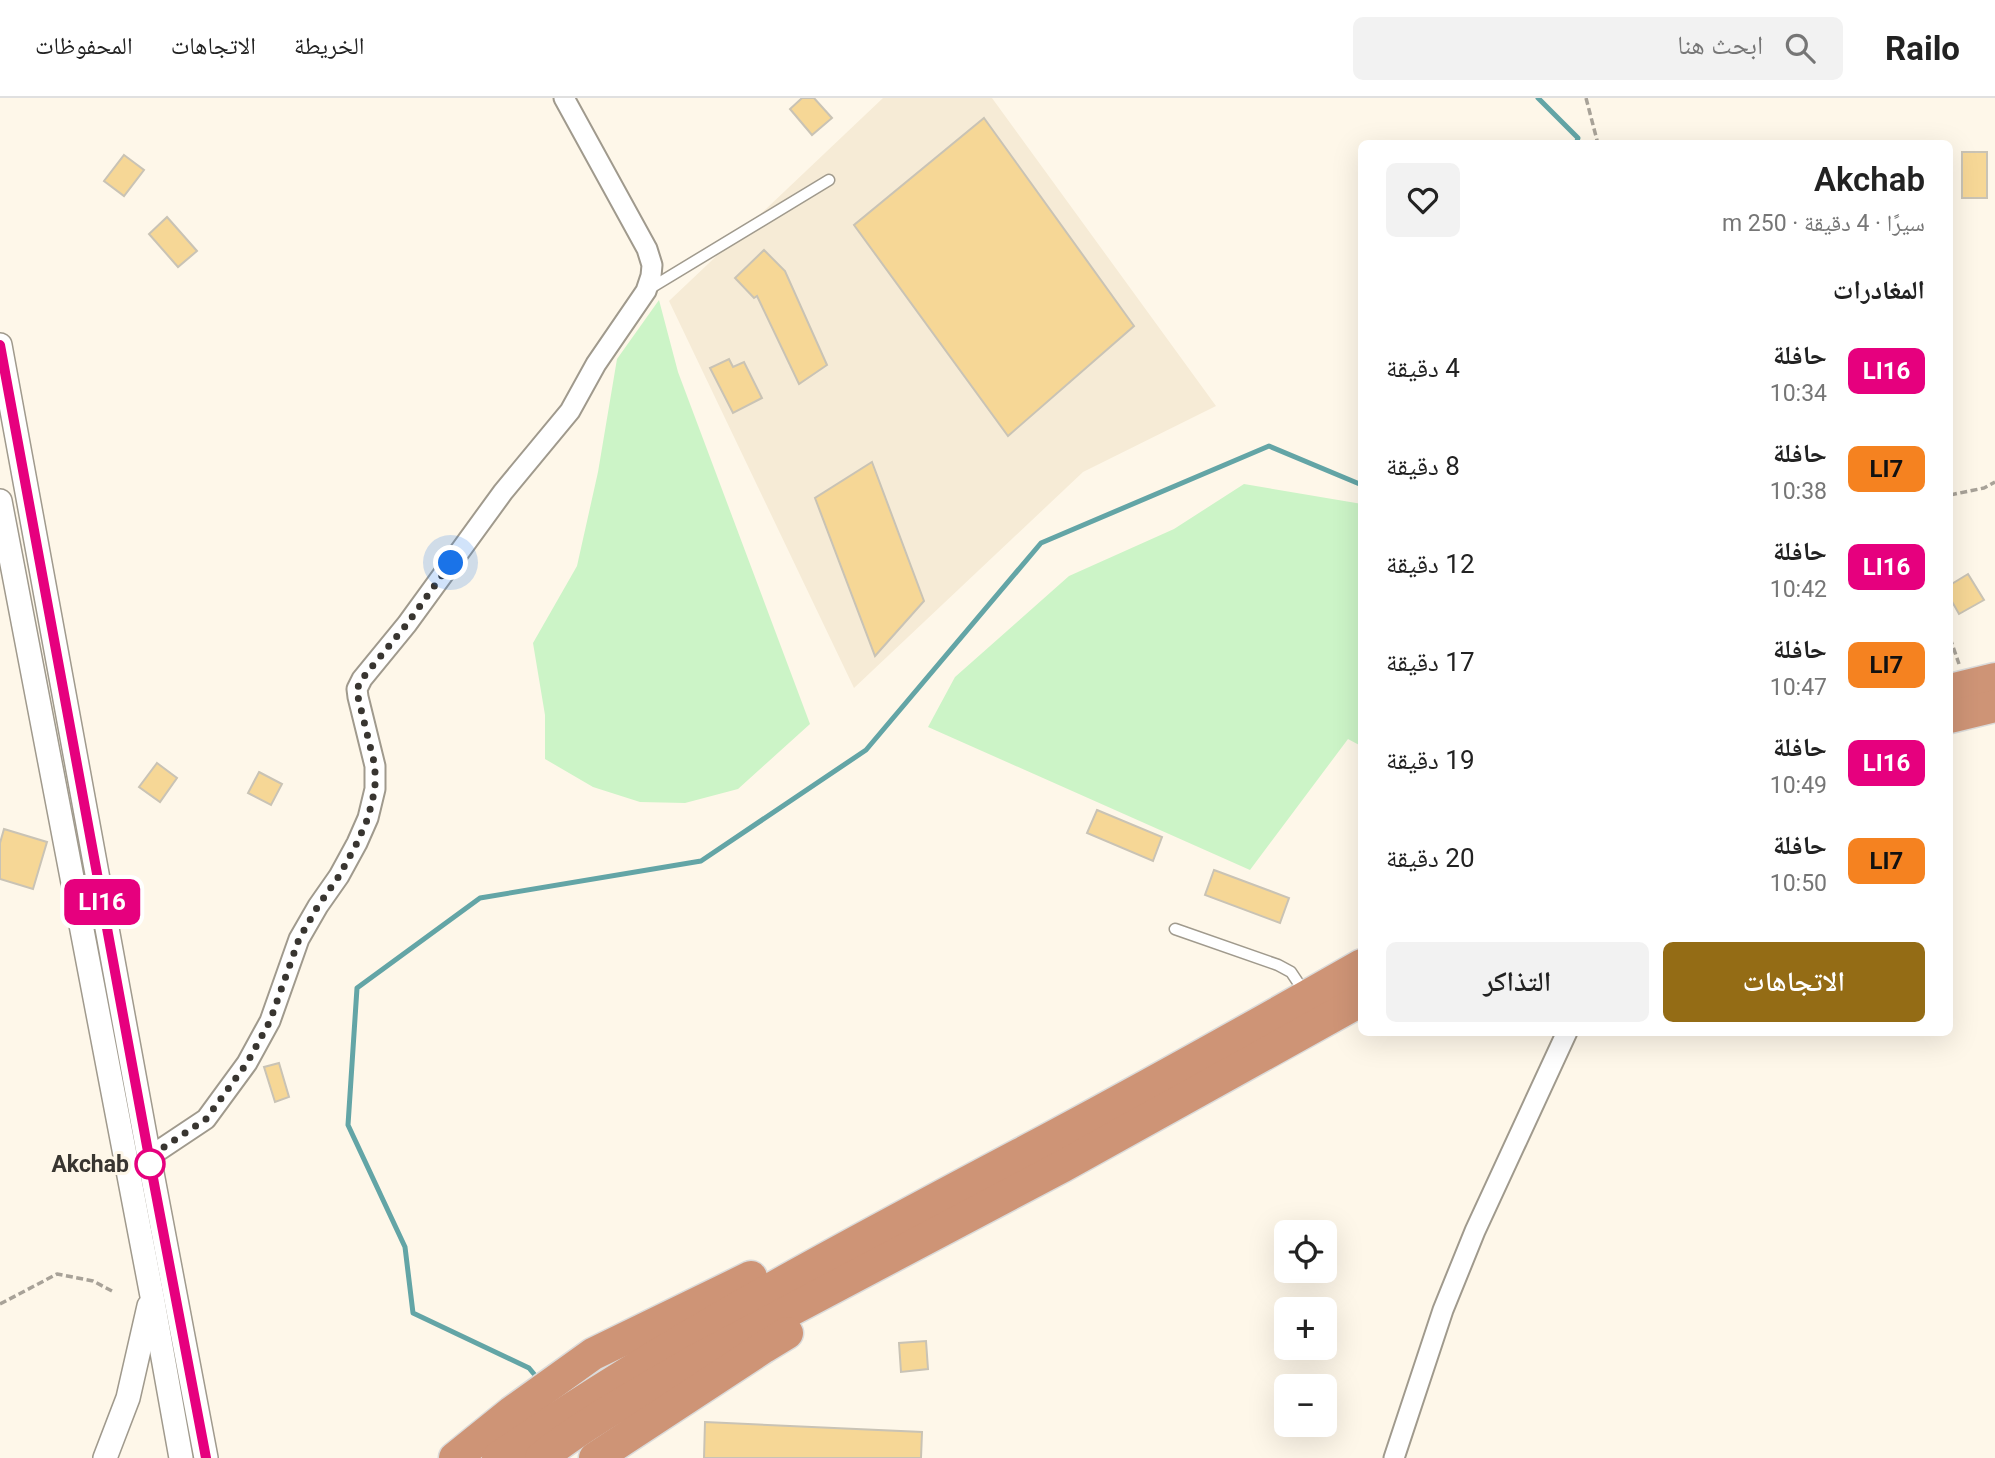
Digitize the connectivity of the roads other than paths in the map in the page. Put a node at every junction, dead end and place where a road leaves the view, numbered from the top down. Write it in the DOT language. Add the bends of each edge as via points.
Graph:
graph roads {
  1 [pos="564,98"];
  2 [pos="829,180"];
  3 [pos="646,291"];
  4 [pos="0,345"];
  5 [pos="0,501"];
  6 [pos="1995,679"];
  7 [pos="1953,689"];
  8 [pos="1995,706"];
  9 [pos="1953,717"];
  10 [pos="1175,929"];
  11 [pos="1358,967"];
  12 [pos="1307,996"];
  13 [pos="1358,1002"];
  14 [pos="1565,1036"];
  15 [pos="149,1157"];
  16 [pos="873,1231"];
  17 [pos="917,1242"];
  18 [pos="152,1296"];
  19 [pos="624,1389"];
  20 [pos="196,1403"];
  21 [pos="105,1458"];
  22 [pos="180,1458"];
  23 [pos="206,1458"];
  24 [pos="216,1458"];
  25 [pos="455,1458"];
  26 [pos="498,1458"];
  27 [pos="541,1458"];
  28 [pos="595,1458"];
  29 [pos="1394,1458"];
  1 -- 3 [label="street" via="647,249 652,265"];
  2 -- 3 [label="lane"];
  3 -- 15 [label="street" via="570,411 362,679 357,689 375,766 375,789 357,843 299,939 270,1021 247,1063 206,1119"];
  4 -- 15 [label="street"];
  5 -- 18 [label="street"];
  6 -- 7 [label="highway"];
  8 -- 9 [label="highway"];
  10 -- 12 [label="lane" via="1278,965 1291,972"];
  11 -- 12 [label="highway"];
  12 -- 16 [label="highway"];
  13 -- 17 [label="highway"];
  14 -- 29 [label="street" via="1475,1231 1443,1310"];
  15 -- 20 [label="street"];
  16 -- 19 [label="highway" via="675,1343"];
  16 -- 25 [label="highway" via="807,1251 593,1354"];
  17 -- 19 [label="highway" via="744,1334"];
  17 -- 28 [label="highway" via="855,1292"];
  18 -- 21 [label="street" via="128,1398"];
  18 -- 22 [label="street"];
  19 -- 26 [label="highway"];
  19 -- 27 [label="highway"];
  20 -- 23 [label="street"];
  20 -- 24 [label="street"];
}
